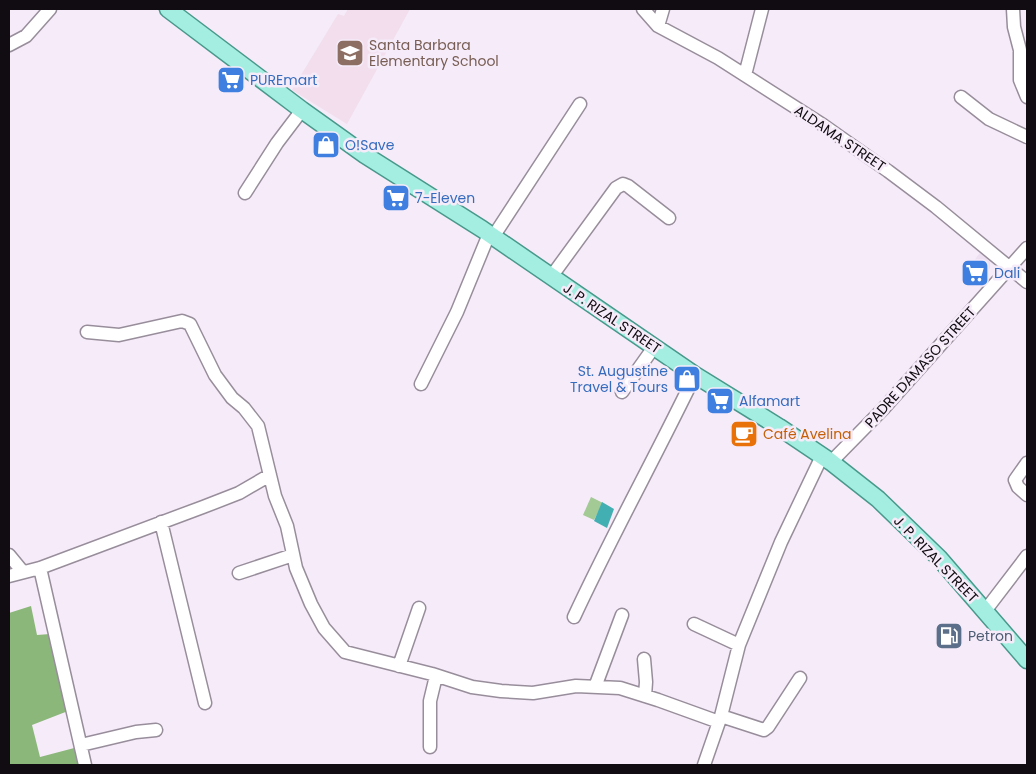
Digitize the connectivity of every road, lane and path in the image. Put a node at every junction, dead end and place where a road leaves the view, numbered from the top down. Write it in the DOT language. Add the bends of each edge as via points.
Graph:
graph roads {
  1 [pos="50,9"];
  2 [pos="168,9"];
  3 [pos="642,9"];
  4 [pos="663,9"];
  5 [pos="762,9"];
  6 [pos="1013,9"];
  7 [pos="658,26"];
  8 [pos="26,36"];
  9 [pos="9,45"];
  10 [pos="9,55"];
  11 [pos="745,75"];
  12 [pos="960,97"];
  13 [pos="1027,97"];
  14 [pos="580,104"];
  15 [pos="302,110"];
  16 [pos="1027,137"];
  17 [pos="245,193"];
  18 [pos="669,218"];
  19 [pos="491,236"];
  20 [pos="1027,248"];
  21 [pos="1009,267"];
  22 [pos="551,277"];
  23 [pos="1027,282"];
  24 [pos="87,332"];
  25 [pos="654,347"];
  26 [pos="695,375"];
  27 [pos="421,384"];
  28 [pos="622,392"];
  29 [pos="827,459"];
  30 [pos="1027,463"];
  31 [pos="270,475"];
  32 [pos="1027,494"];
  33 [pos="161,522"];
  34 [pos="9,555"];
  35 [pos="293,555"];
  36 [pos="1027,556"];
  37 [pos="40,568"];
  38 [pos="23,572"];
  39 [pos="239,573"];
  40 [pos="9,576"];
  41 [pos="418,608"];
  42 [pos="985,611"];
  43 [pos="622,615"];
  44 [pos="574,617"];
  45 [pos="694,624"];
  46 [pos="739,645"];
  47 [pos="644,659"];
  48 [pos="1027,660"];
  49 [pos="399,666"];
  50 [pos="436,676"];
  51 [pos="800,678"];
  52 [pos="595,687"];
  53 [pos="645,696"];
  54 [pos="205,703"];
  55 [pos="720,719"];
  56 [pos="156,730"];
  57 [pos="81,745"];
  58 [pos="430,747"];
  59 [pos="85,765"];
  60 [pos="704,765"];
  1 -- 8 [label="street"];
  2 -- 15 [label="main road, J. P. RIZAL STREET"];
  3 -- 7 [label="street, ALDAMA STREET"];
  4 -- 7 [label="street"];
  5 -- 11 [label="street"];
  6 -- 13 [label="street" via="1020,50 1020,80"];
  7 -- 11 [label="street, ALDAMA STREET"];
  8 -- 9 [label="street"];
  8 -- 10 [label="street"];
  11 -- 21 [label="street, ALDAMA STREET" via="888,171"];
  12 -- 16 [label="street" via="989,119"];
  14 -- 19 [label="street"];
  15 -- 17 [label="street"];
  15 -- 19 [label="main road, J. P. RIZAL STREET"];
  18 -- 22 [label="street" via="623,184 616,188"];
  19 -- 22 [label="main road, J. P. RIZAL STREET"];
  19 -- 27 [label="street"];
  20 -- 21 [label="street, PADRE DAMASO STREET"];
  21 -- 23 [label="street, ALDAMA STREET"];
  21 -- 29 [label="street, PADRE DAMASO STREET" via="884,408"];
  22 -- 25 [label="main road, J. P. RIZAL STREET"];
  24 -- 31 [label="street" via="119,335 182,321 190,324 215,375 258,426"];
  25 -- 26 [label="main road, J. P. RIZAL STREET"];
  25 -- 28 [label="street"];
  26 -- 29 [label="main road, J. P. RIZAL STREET"];
  26 -- 44 [label="street"];
  29 -- 42 [label="main road, J. P. RIZAL STREET" via="878,499 939,558"];
  29 -- 46 [label="street, PADRE DAMASO STREET" via="781,542"];
  30 -- 32 [label="street" via="1015,480"];
  31 -- 33 [label="street" via="239,493"];
  31 -- 35 [label="street"];
  33 -- 37 [label="street"];
  33 -- 54 [label="street"];
  34 -- 38 [label="street"];
  35 -- 39 [label="street"];
  35 -- 49 [label="street" via="311,604 324,628 346,652"];
  36 -- 42 [label="street"];
  37 -- 38 [label="street"];
  37 -- 57 [label="street"];
  38 -- 40 [label="street"];
  41 -- 49 [label="street"];
  42 -- 48 [label="main road, J. P. RIZAL STREET"];
  43 -- 52 [label="street"];
  45 -- 46 [label="street"];
  46 -- 55 [label="street, PADRE DAMASO STREET"];
  47 -- 53 [label="street"];
  49 -- 50 [label="street"];
  50 -- 52 [label="street" via="472,687 501,691 533,693 576,686"];
  50 -- 58 [label="street" via="430,701"];
  51 -- 55 [label="street" via="764,730"];
  52 -- 53 [label="street" via="620,688"];
  53 -- 55 [label="street"];
  55 -- 60 [label="street, PADRE DAMASO STREET"];
  56 -- 57 [label="street"];
  57 -- 59 [label="street"];
}
